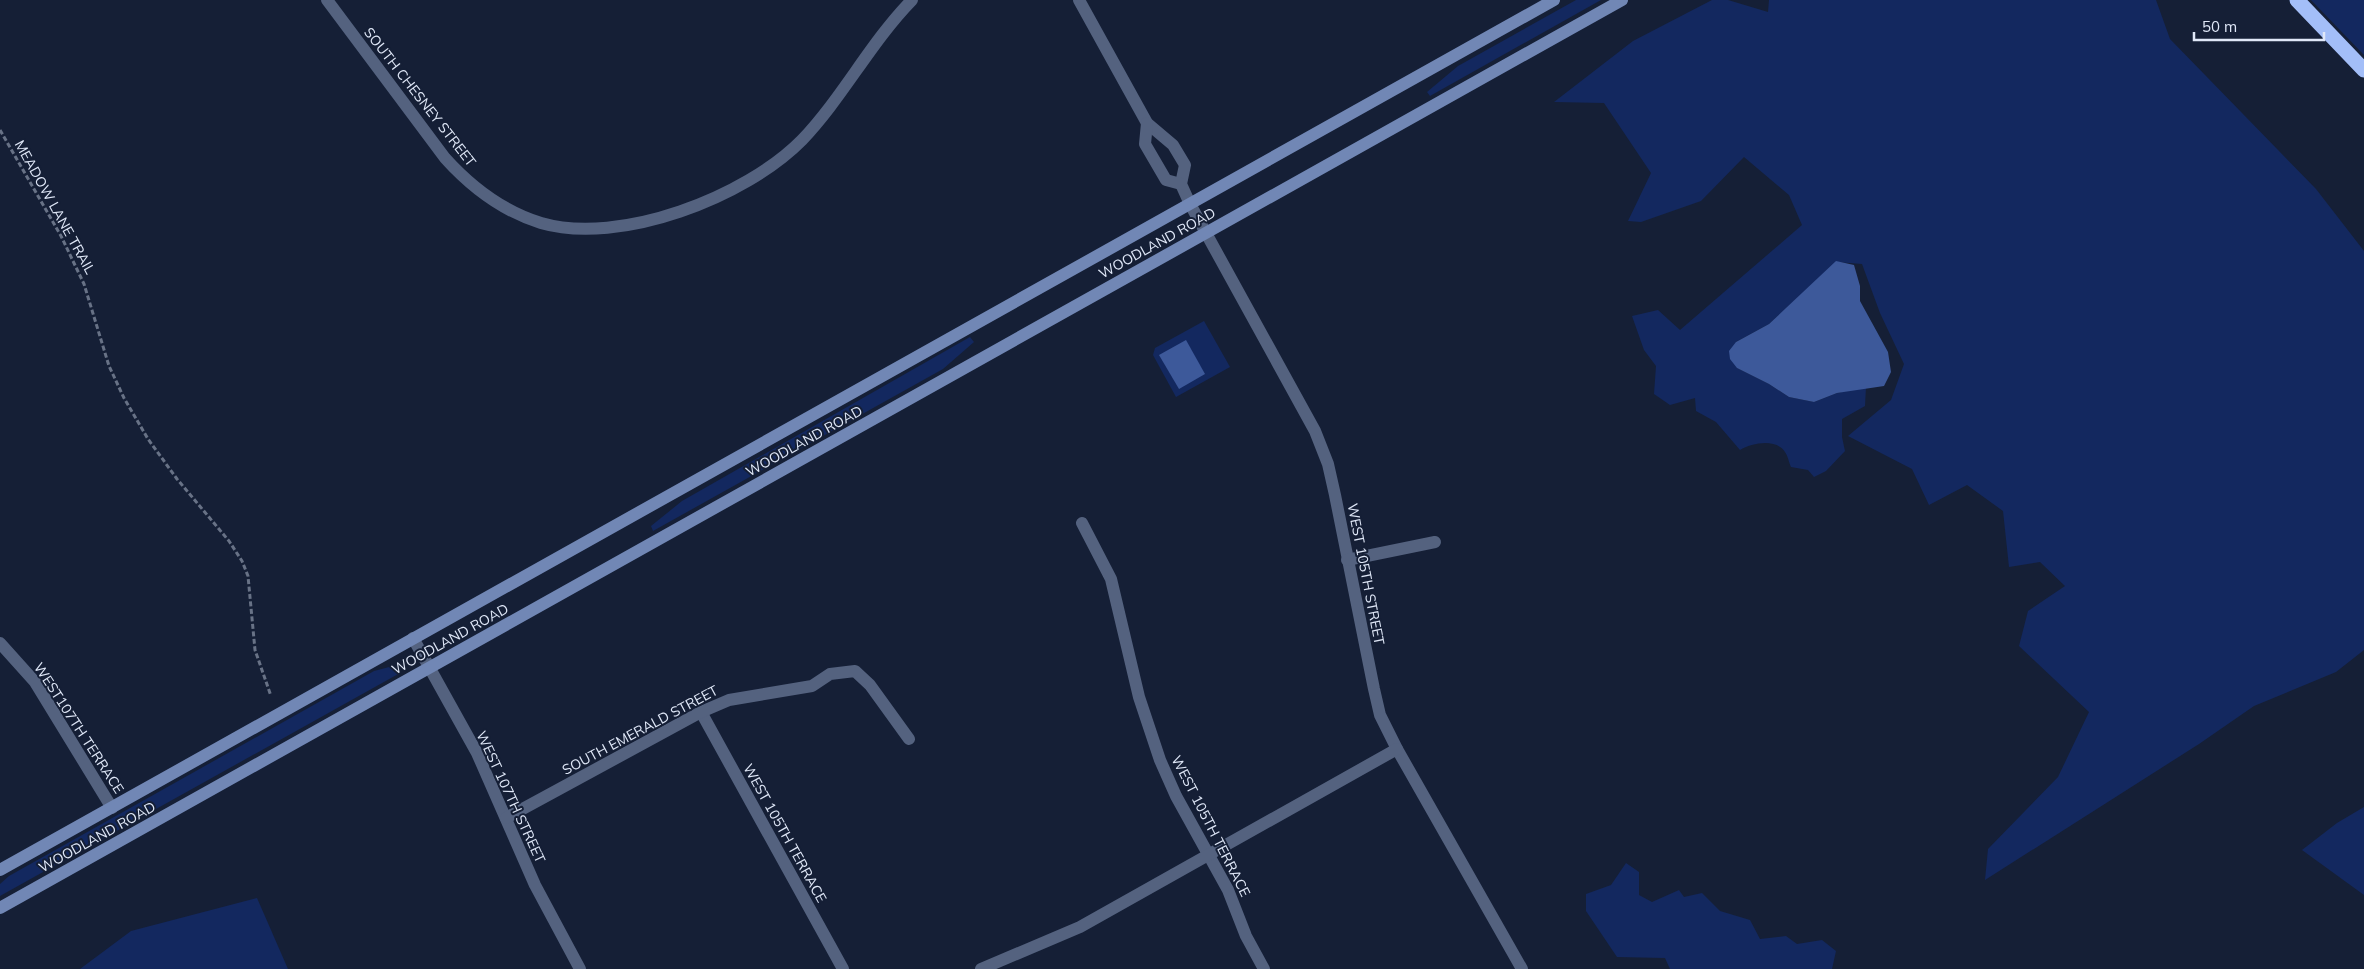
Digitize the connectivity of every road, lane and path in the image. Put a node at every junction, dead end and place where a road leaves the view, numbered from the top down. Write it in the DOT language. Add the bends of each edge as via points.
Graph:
graph roads {
  1 [pos="327,0"];
  2 [pos="912,0"];
  3 [pos="1079,0"];
  4 [pos="1554,0"];
  5 [pos="1622,0"];
  6 [pos="2297,0"];
  7 [pos="2364,70"];
  8 [pos="1146,123"];
  9 [pos="0,130"];
  10 [pos="1180,184"];
  11 [pos="1190,204"];
  12 [pos="1207,233"];
  13 [pos="1082,524"];
  14 [pos="1435,542"];
  15 [pos="1347,560"];
  16 [pos="413,638"];
  17 [pos="0,644"];
  18 [pos="428,668"];
  19 [pos="271,696"];
  20 [pos="701,712"];
  21 [pos="909,739"];
  22 [pos="1397,749"];
  23 [pos="112,808"];
  24 [pos="506,818"];
  25 [pos="1209,854"];
  26 [pos="0,870"];
  27 [pos="0,908"];
  28 [pos="1007,964"];
  29 [pos="580,969"];
  30 [pos="843,969"];
  31 [pos="981,969"];
  32 [pos="1264,969"];
  33 [pos="1522,969"];
  1 -- 2 [label="street, SOUTH CHESNEY STREET" via="445,158 464,178 502,206 527,218 582,230 621,227 700,204 775,163 830,107 878,40"];
  3 -- 8 [label="street, WEST 105TH STREET"];
  4 -- 11 [label="main road, WOODLAND ROAD"];
  5 -- 12 [label="main road, WOODLAND ROAD"];
  6 -- 7 [label="highway"];
  8 -- 10 [label="street, WEST 105TH STREET" via="1145,144 1166,180"];
  8 -- 10 [label="street, WEST 105TH STREET" via="1173,145 1185,165"];
  9 -- 19 [label="path, MEADOW LANE TRAIL" via="61,236 84,284 109,366 124,398 176,479 242,561 248,576 255,650"];
  10 -- 11 [label="street, WEST 105TH STREET"];
  11 -- 12 [label="street, WEST 105TH STREET"];
  11 -- 16 [label="main road, WOODLAND ROAD"];
  12 -- 15 [label="street, WEST 105TH STREET" via="1315,431 1328,464"];
  12 -- 18 [label="main road, WOODLAND ROAD"];
  13 -- 25 [label="street, WEST 105TH TERRACE" via="1113,586 1139,697 1160,760"];
  14 -- 15 [label="street"];
  15 -- 22 [label="street, WEST 105TH STREET" via="1380,715"];
  16 -- 18 [label="street, WEST 107TH STREET"];
  16 -- 23 [label="main road, WOODLAND ROAD"];
  17 -- 23 [label="street, WEST107TH TERRACE" via="34,682"];
  18 -- 24 [label="street, WEST 107TH STREET" via="477,753"];
  18 -- 27 [label="main road, WOODLAND ROAD"];
  20 -- 21 [label="street, SOUTH EMERALD STREET" via="730,700 812,686 830,674 854,671 870,685"];
  20 -- 24 [label="street, SOUTH EMERALD STREET"];
  20 -- 30 [label="street, WEST 105TH TERRACE"];
  22 -- 25 [label="street"];
  22 -- 33 [label="street, WEST 105TH STREET"];
  23 -- 26 [label="main road, WOODLAND ROAD"];
  24 -- 29 [label="street, WEST 107TH STREET" via="535,885"];
  25 -- 28 [label="street"];
  25 -- 32 [label="street, WEST 105TH TERRACE"];
  28 -- 31 [label="street"];
}
